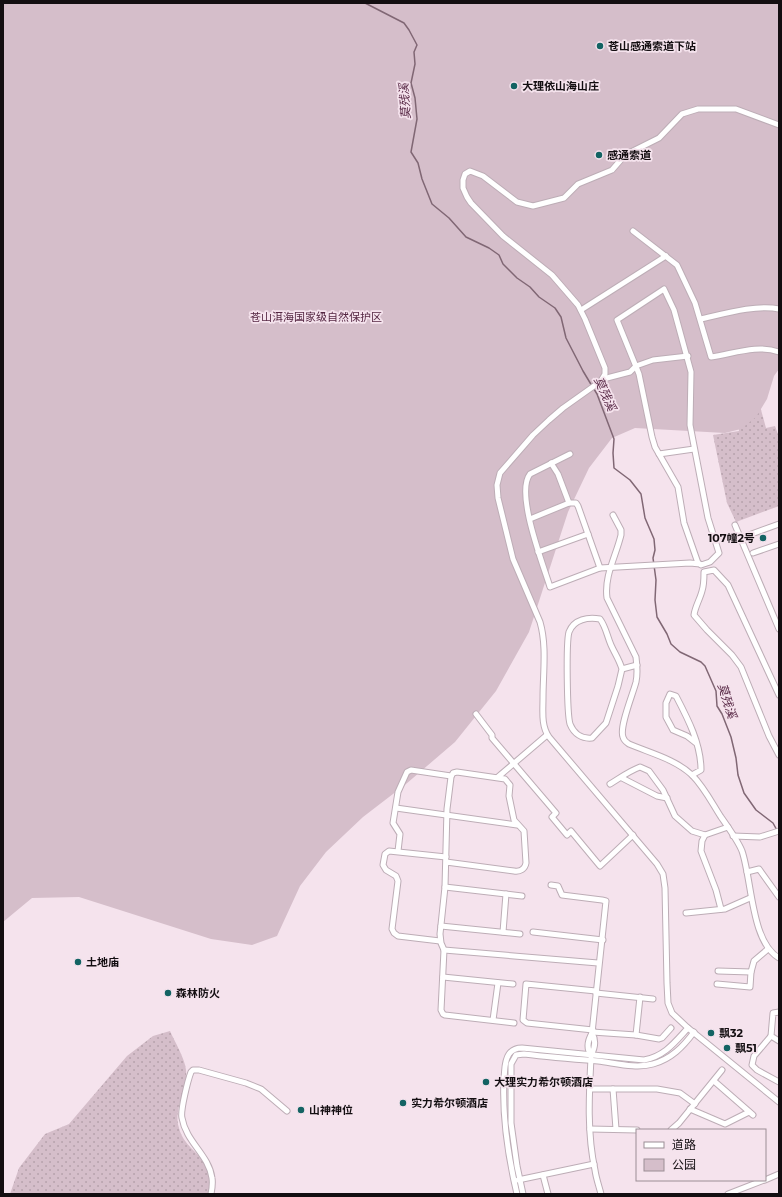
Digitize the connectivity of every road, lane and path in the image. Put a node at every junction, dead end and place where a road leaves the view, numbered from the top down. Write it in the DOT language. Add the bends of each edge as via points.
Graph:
graph roads {
  1 [pos="779,125"];
  2 [pos="633,232"];
  3 [pos="666,256"];
  4 [pos="779,309"];
  5 [pos="581,310"];
  6 [pos="701,319"];
  7 [pos="779,352"];
  8 [pos="688,356"];
  9 [pos="636,366"];
  10 [pos="602,380"];
  11 [pos="694,449"];
  12 [pos="570,454"];
  13 [pos="659,454"];
  14 [pos="552,463"];
  15 [pos="569,503"];
  16 [pos="613,515"];
  17 [pos="530,519"];
  18 [pos="779,524"];
  19 [pos="735,526"];
  20 [pos="588,534"];
  21 [pos="746,536"];
  22 [pos="779,544"];
  23 [pos="538,552"];
  24 [pos="753,553"];
  25 [pos="710,562"];
  26 [pos="699,564"];
  27 [pos="600,568"];
  28 [pos="610,568"];
  29 [pos="714,570"];
  30 [pos="704,572"];
  31 [pos="779,628"];
  32 [pos="637,665"];
  33 [pos="622,669"];
  34 [pos="779,695"];
  35 [pos="476,714"];
  36 [pos="547,735"];
  37 [pos="696,742"];
  38 [pos="779,755"];
  39 [pos="514,764"];
  40 [pos="692,775"];
  41 [pos="451,776"];
  42 [pos="498,777"];
  43 [pos="622,778"];
  44 [pos="610,784"];
  45 [pos="667,798"];
  46 [pos="396,808"];
  47 [pos="446,816"];
  48 [pos="517,825"];
  49 [pos="728,827"];
  50 [pos="776,831"];
  51 [pos="633,835"];
  52 [pos="705,835"];
  53 [pos="733,836"];
  54 [pos="398,851"];
  55 [pos="446,859"];
  56 [pos="747,872"];
  57 [pos="551,885"];
  58 [pos="445,887"];
  59 [pos="506,894"];
  60 [pos="522,896"];
  61 [pos="779,897"];
  62 [pos="750,898"];
  63 [pos="721,909"];
  64 [pos="686,913"];
  65 [pos="441,926"];
  66 [pos="503,932"];
  67 [pos="533,932"];
  68 [pos="520,934"];
  69 [pos="603,940"];
  70 [pos="440,941"];
  71 [pos="768,949"];
  72 [pos="444,950"];
  73 [pos="779,958"];
  74 [pos="598,963"];
  75 [pos="718,972"];
  76 [pos="751,972"];
  77 [pos="443,977"];
  78 [pos="498,983"];
  79 [pos="513,984"];
  80 [pos="717,984"];
  81 [pos="596,992"];
  82 [pos="640,998"];
  83 [pos="653,999"];
  84 [pos="779,1012"];
  85 [pos="493,1020"];
  86 [pos="514,1023"];
  87 [pos="672,1028"];
  88 [pos="688,1028"];
  89 [pos="592,1031"];
  90 [pos="694,1032"];
  91 [pos="636,1035"];
  92 [pos="771,1036"];
  93 [pos="779,1041"];
  94 [pos="670,1048"];
  95 [pos="674,1054"];
  96 [pos="591,1058"];
  97 [pos="722,1070"];
  98 [pos="714,1081"];
  99 [pos="779,1082"];
  100 [pos="590,1089"];
  101 [pos="613,1089"];
  102 [pos="779,1102"];
  103 [pos="695,1104"];
  104 [pos="690,1109"];
  105 [pos="287,1111"];
  106 [pos="590,1129"];
  107 [pos="616,1129"];
  108 [pos="672,1129"];
  109 [pos="636,1130"];
  110 [pos="594,1164"];
  111 [pos="779,1174"];
  112 [pos="544,1175"];
  113 [pos="520,1180"];
  114 [pos="766,1180"];
  115 [pos="762,1181"];
  116 [pos="514,1182"];
  117 [pos="211,1194"];
  118 [pos="517,1194"];
  119 [pos="523,1194"];
  120 [pos="548,1194"];
  121 [pos="601,1194"];
  122 [pos="728,1194"];
  1 -- 5 [label="street" via="736,109 698,109 688,112 682,114 659,138 625,155 612,170 578,184 564,198 532,206 517,202 483,176 470,171 465,174 463,188 471,203 503,236 552,275"];
  2 -- 3 [label="street"];
  3 -- 5 [label="street"];
  3 -- 6 [label="street" via="677,265 696,302"];
  4 -- 6 [label="street" via="758,308"];
  5 -- 10 [label="street" via="604,364"];
  6 -- 7 [label="street" via="711,358 753,349"];
  8 -- 9 [label="street" via="653,360"];
  8 -- 9 [label="street" via="674,310 664,289 617,320"];
  8 -- 11 [label="street" via="692,372 690,425"];
  9 -- 10 [label="street" via="630,372"];
  9 -- 13 [label="street" via="652,437"];
  10 -- 36 [label="street" via="563,408 533,435 500,473 498,480 500,508 513,559 542,630 543,722"];
  11 -- 13 [label="street"];
  11 -- 25 [label="street" via="708,518 719,553"];
  12 -- 14 [label="street"];
  13 -- 26 [label="street" via="678,487 684,522"];
  14 -- 15 [label="street"];
  14 -- 17 [label="street" via="530,474 527,479 525,502"];
  15 -- 17 [label="street"];
  15 -- 20 [label="street" via="578,506"];
  16 -- 28 [label="street" via="621,535"];
  17 -- 23 [label="street"];
  18 -- 21 [label="street"];
  19 -- 31 [label="street"];
  20 -- 23 [label="street"];
  20 -- 27 [label="street"];
  22 -- 24 [label="street"];
  23 -- 27 [label="street" via="550,587"];
  25 -- 26 [label="street"];
  25 -- 29 [label="street"];
  26 -- 28 [label="street"];
  26 -- 30 [label="street"];
  27 -- 28 [label="street"];
  28 -- 32 [label="street" via="607,598 636,657"];
  29 -- 30 [label="street"];
  29 -- 34 [label="street" via="728,585"];
  30 -- 38 [label="street" via="702,591 694,615 741,667"];
  32 -- 33 [label="street"];
  32 -- 40 [label="street" via="636,681 622,737 629,744 668,760"];
  33 -- 33 [label="street" via="600,619 589,617 576,623 569,632 568,706 570,725 585,739 592,738 606,723"];
  35 -- 39 [label="street"];
  36 -- 39 [label="street"];
  36 -- 51 [label="street"];
  37 -- 37 [label="street" via="676,696 670,694 666,703 669,724 673,730"];
  37 -- 40 [label="street" via="701,770"];
  39 -- 42 [label="street"];
  39 -- 51 [label="street" via="556,813 552,817 567,835 571,832 600,866"];
  40 -- 49 [label="street"];
  41 -- 42 [label="street" via="457,772"];
  41 -- 46 [label="street" via="408,771 400,787"];
  41 -- 47 [label="street"];
  42 -- 48 [label="street" via="509,783 509,796"];
  43 -- 44 [label="street"];
  43 -- 45 [label="street" via="657,796"];
  43 -- 45 [label="street" via="640,767 649,771"];
  45 -- 52 [label="street" via="675,816 692,832"];
  46 -- 47 [label="street"];
  46 -- 54 [label="street" via="393,823 400,834"];
  47 -- 48 [label="street"];
  47 -- 55 [label="street"];
  48 -- 55 [label="street" via="524,831 526,863 522,870 514,871"];
  49 -- 52 [label="street"];
  49 -- 53 [label="street"];
  50 -- 53 [label="street" via="760,837"];
  51 -- 88 [label="street" via="663,874 668,1003 672,1013"];
  52 -- 63 [label="street" via="701,851"];
  53 -- 56 [label="street" via="741,850"];
  54 -- 55 [label="street"];
  54 -- 70 [label="street" via="387,852 383,865 386,870 396,875 398,881 393,931 398,936"];
  55 -- 58 [label="street"];
  56 -- 61 [label="street" via="759,869"];
  56 -- 62 [label="street"];
  57 -- 69 [label="street" via="558,886 562,895 606,901"];
  58 -- 59 [label="street"];
  58 -- 65 [label="street"];
  59 -- 60 [label="street"];
  59 -- 66 [label="street"];
  62 -- 63 [label="street"];
  62 -- 71 [label="street" via="759,931"];
  63 -- 64 [label="street"];
  65 -- 66 [label="street"];
  65 -- 70 [label="street"];
  66 -- 68 [label="street"];
  67 -- 69 [label="street"];
  69 -- 74 [label="street"];
  70 -- 72 [label="street"];
  71 -- 73 [label="street"];
  71 -- 76 [label="street" via="754,961"];
  72 -- 74 [label="street"];
  72 -- 77 [label="street"];
  74 -- 81 [label="street"];
  75 -- 76 [label="street"];
  76 -- 80 [label="street" via="750,987"];
  77 -- 78 [label="street"];
  77 -- 85 [label="street" via="441,1010 444,1014"];
  78 -- 79 [label="street"];
  78 -- 85 [label="street"];
  81 -- 82 [label="street"];
  81 -- 89 [label="street"];
  81 -- 89 [label="street" via="526,984 523,1020 527,1023"];
  82 -- 83 [label="street"];
  82 -- 91 [label="street"];
  84 -- 92 [label="street" via="773,1013"];
  85 -- 86 [label="street"];
  87 -- 91 [label="street" via="662,1038"];
  88 -- 90 [label="street"];
  88 -- 94 [label="street"];
  89 -- 91 [label="street"];
  89 -- 96 [label="street" via="595,1045"];
  90 -- 95 [label="street"];
  90 -- 102 [label="street"];
  92 -- 93 [label="street"];
  92 -- 99 [label="street" via="754,1056 752,1065"];
  94 -- 95 [label="street"];
  94 -- 96 [label="street" via="660,1055 644,1060"];
  95 -- 96 [label="street" via="647,1065 626,1065"];
  96 -- 100 [label="street"];
  96 -- 113 [label="street" via="518,1054 514,1058 511,1064 511,1124"];
  96 -- 116 [label="street" via="522,1048 515,1049 508,1055 505,1064 505,1123"];
  97 -- 98 [label="street"];
  98 -- 103 [label="street"];
  98 -- 104 [label="street" via="751,1113 725,1124"];
  100 -- 101 [label="street"];
  100 -- 106 [label="street"];
  101 -- 103 [label="street" via="674,1091"];
  101 -- 107 [label="street"];
  103 -- 104 [label="street"];
  104 -- 108 [label="street"];
  105 -- 117 [label="street" via="261,1089 199,1070 191,1072 181,1116 188,1136 208,1164 212,1178"];
  106 -- 107 [label="street"];
  106 -- 110 [label="street"];
  107 -- 109 [label="street"];
  110 -- 112 [label="street"];
  110 -- 121 [label="street"];
  111 -- 114 [label="street"];
  112 -- 113 [label="street"];
  112 -- 120 [label="street"];
  113 -- 116 [label="street"];
  113 -- 119 [label="street"];
  115 -- 122 [label="street"];
  116 -- 118 [label="street"];
}
